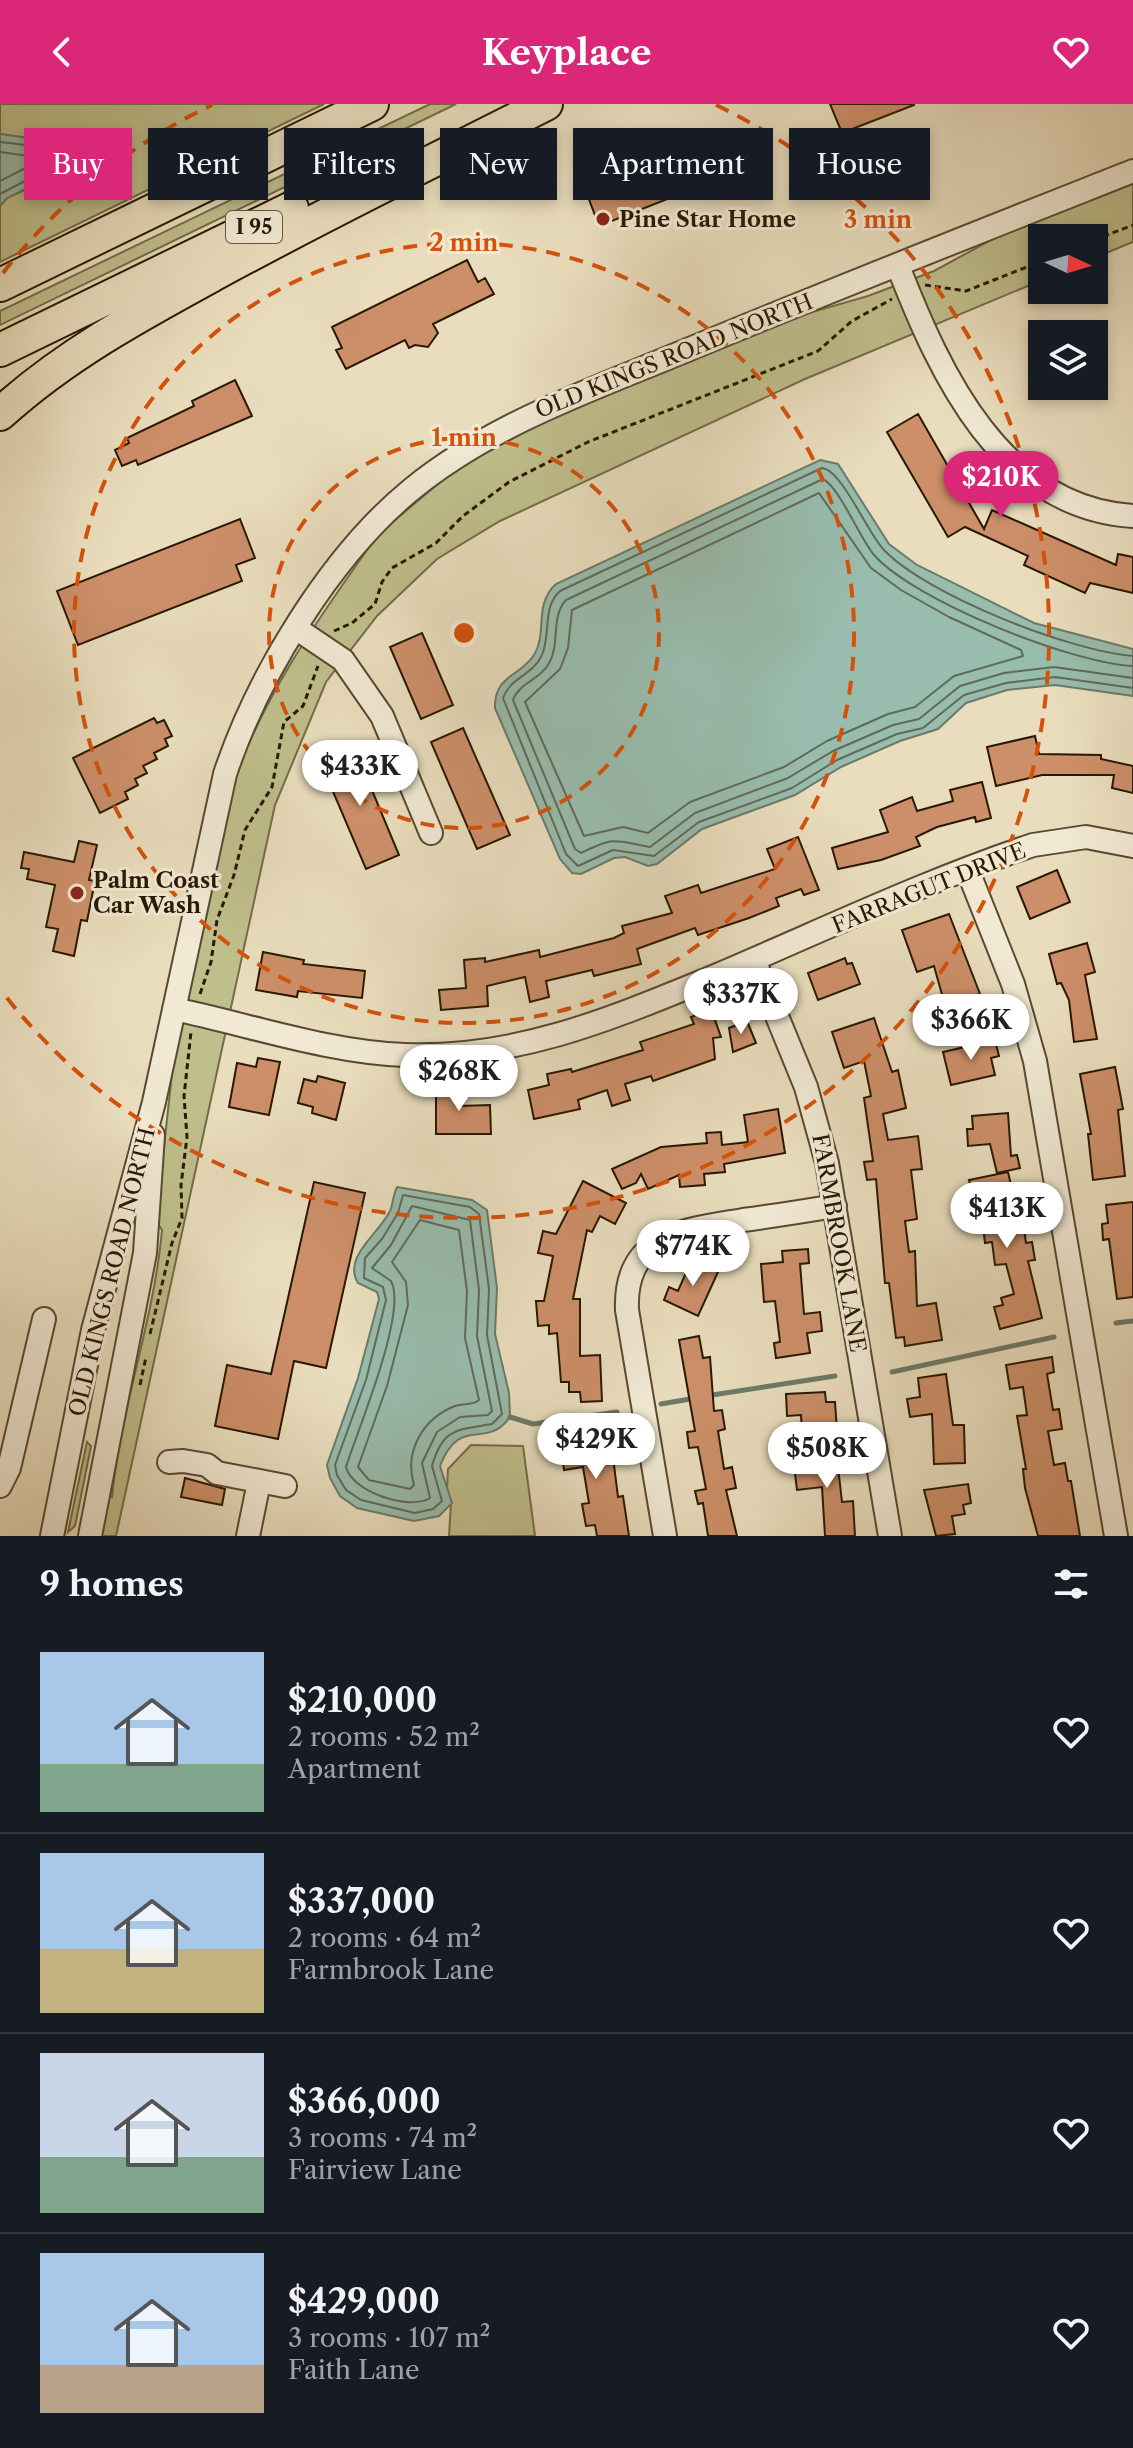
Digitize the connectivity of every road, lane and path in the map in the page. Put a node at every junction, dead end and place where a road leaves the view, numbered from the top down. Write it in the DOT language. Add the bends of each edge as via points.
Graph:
graph roads {
  1 [pos="372,104"];
  2 [pos="507,104"];
  3 [pos="546,104"];
  4 [pos="1133,171"];
  5 [pos="1133,225"];
  6 [pos="1108,235"];
  7 [pos="898,266"];
  8 [pos="1028,267"];
  9 [pos="0,285"];
  10 [pos="925,285"];
  11 [pos="894,298"];
  12 [pos="0,350"];
  13 [pos="0,414"];
  14 [pos="1133,516"];
  15 [pos="297,629"];
  16 [pos="332,631"];
  17 [pos="319,662"];
  18 [pos="431,833"];
  19 [pos="1133,846"];
  20 [pos="968,871"];
  21 [pos="754,960"];
  22 [pos="198,999"];
  23 [pos="174,1009"];
  24 [pos="191,1030"];
  25 [pos="154,1102"];
  26 [pos="835,1206"];
  27 [pos="44,1319"];
  28 [pos="149,1337"];
  29 [pos="189,1469"];
  30 [pos="259,1482"];
  31 [pos="0,1486"];
  32 [pos="285,1486"];
  33 [pos="52,1536"];
  34 [pos="90,1536"];
  35 [pos="248,1536"];
  36 [pos="665,1536"];
  37 [pos="890,1536"];
  38 [pos="1116,1536"];
  1 -- 9 [label="highway, I 95"];
  2 -- 12 [label="highway, I 95"];
  3 -- 13 [label="highway" via="318,217 142,313"];
  4 -- 7 [label="street, OLD KINGS ROAD NORTH"];
  5 -- 6 [label="path"];
  7 -- 14 [label="street" via="946,376 995,445 1037,484 1065,501"];
  7 -- 15 [label="street, OLD KINGS ROAD NORTH" via="520,420 481,442 425,479 372,527"];
  8 -- 10 [label="path" via="966,291"];
  11 -- 16 [label="path" via="852,321 818,351 588,442 509,482 436,543 392,568 375,604"];
  15 -- 18 [label="street" via="343,660 382,716"];
  15 -- 23 [label="street, OLD KINGS ROAD NORTH" via="251,709 225,774"];
  17 -- 22 [label="path" via="303,706 284,722 268,795 245,830"];
  19 -- 20 [label="street, FARRAGUT DRIVE" via="1101,838 1059,839"];
  20 -- 21 [label="street, FARRAGUT DRIVE"];
  20 -- 38 [label="street" via="1013,984 1035,1061"];
  21 -- 23 [label="street, FARRAGUT DRIVE" via="597,1025 485,1052 403,1055 361,1050"];
  21 -- 26 [label="street, FARMBROOK LANE" via="806,1087"];
  23 -- 25 [label="street, OLD KINGS ROAD NORTH"];
  24 -- 28 [label="path" via="182,1218"];
  25 -- 33 [label="street, OLD KINGS ROAD NORTH" via="93,1330"];
  25 -- 34 [label="street, OLD KINGS ROAD NORTH" via="145,1253"];
  26 -- 36 [label="street" via="681,1232 654,1243 635,1266 627,1285 627,1310"];
  26 -- 37 [label="street, FARMBROOK LANE"];
  27 -- 31 [label="street" via="9,1468"];
  29 -- 30 [label="street"];
  30 -- 32 [label="street"];
  30 -- 35 [label="street"];
}
